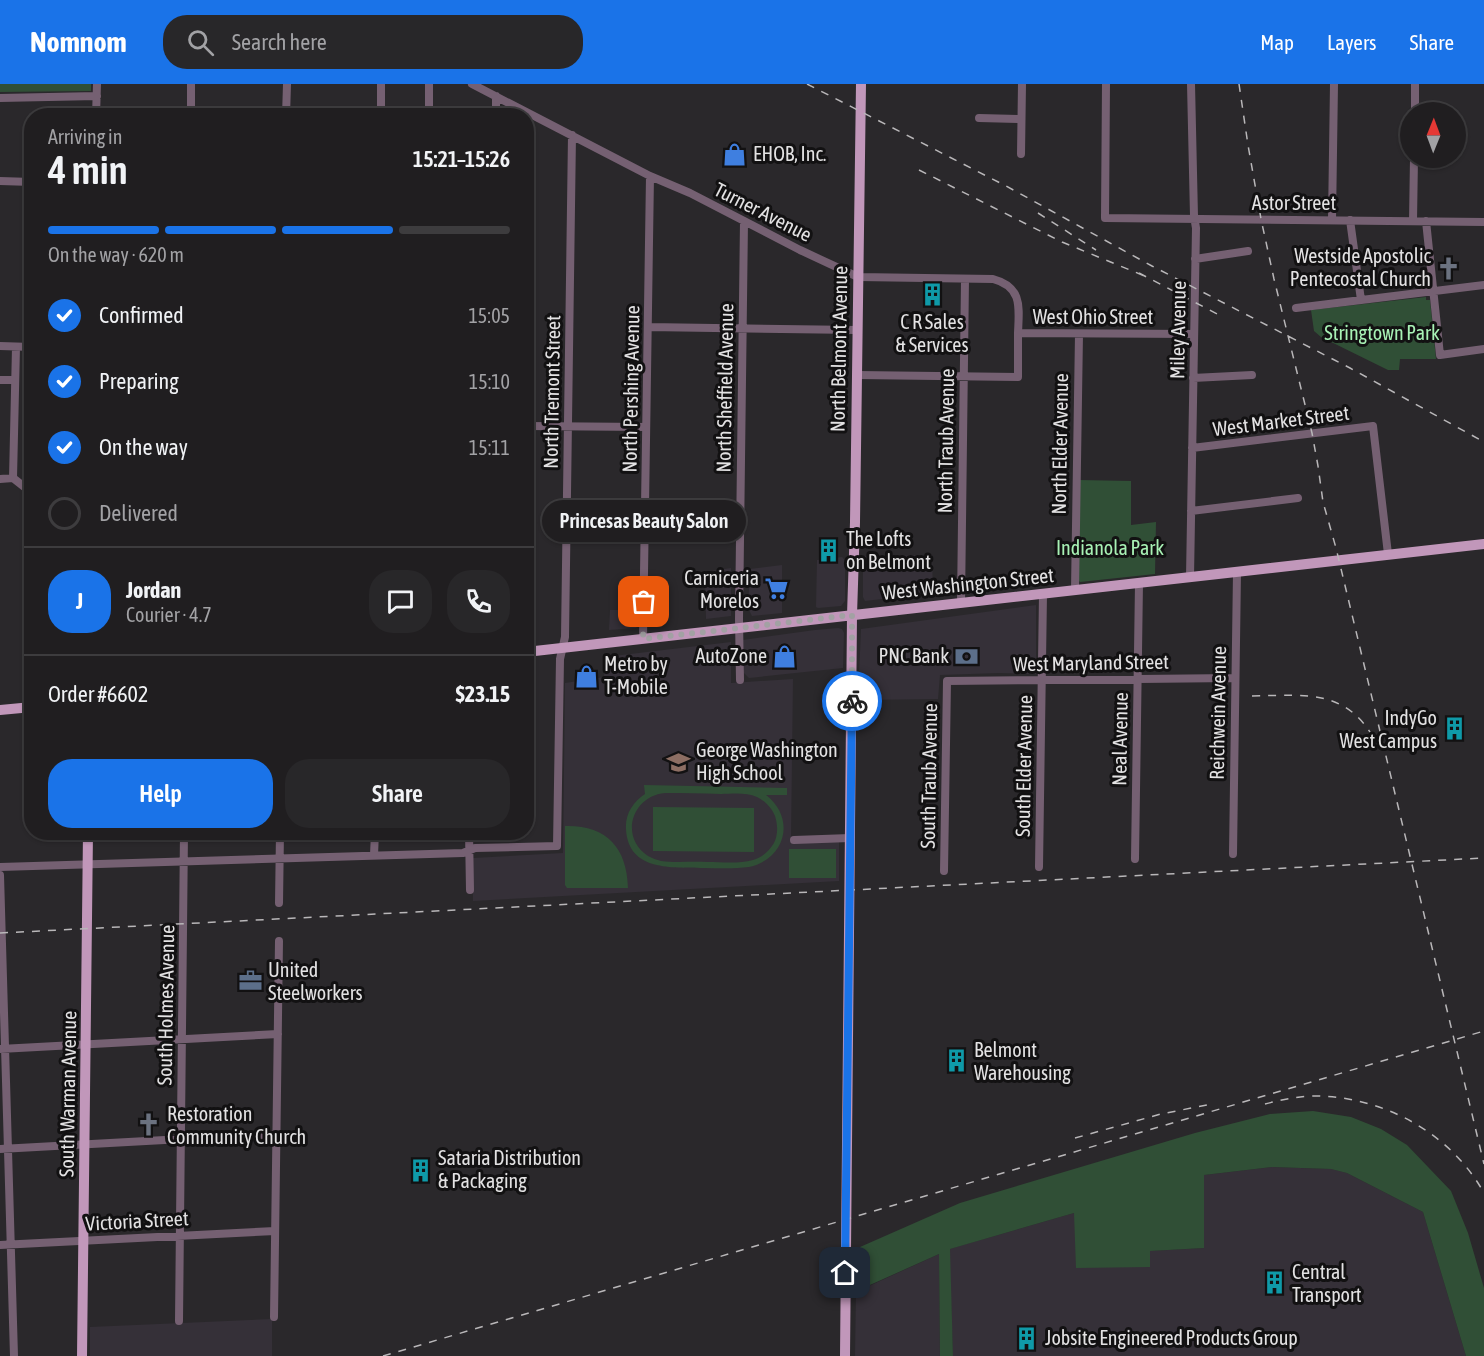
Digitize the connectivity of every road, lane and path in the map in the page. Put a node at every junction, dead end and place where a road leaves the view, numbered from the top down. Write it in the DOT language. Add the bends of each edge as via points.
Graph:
graph roads {
  1 [pos="97,84"];
  2 [pos="191,84"];
  3 [pos="286,84"];
  4 [pos="381,84"];
  5 [pos="429,84"];
  6 [pos="472,84"];
  7 [pos="861,84"];
  8 [pos="1022,84"];
  9 [pos="1106,84"];
  10 [pos="1191,84"];
  11 [pos="1334,84"];
  12 [pos="1415,84"];
  13 [pos="97,96"];
  14 [pos="496,96"];
  15 [pos="0,98"];
  16 [pos="1414,102"];
  17 [pos="96,108"];
  18 [pos="191,108"];
  19 [pos="286,108"];
  20 [pos="381,108"];
  21 [pos="429,108"];
  22 [pos="496,108"];
  23 [pos="519,108"];
  24 [pos="534,116"];
  25 [pos="979,118"];
  26 [pos="1021,118"];
  27 [pos="572,135"];
  28 [pos="1021,154"];
  29 [pos="1414,168"];
  30 [pos="650,176"];
  31 [pos="0,181"];
  32 [pos="24,182"];
  33 [pos="1194,219"];
  34 [pos="1332,220"];
  35 [pos="1350,220"];
  36 [pos="744,221"];
  37 [pos="1413,221"];
  38 [pos="1426,221"];
  39 [pos="1484,222"];
  40 [pos="1248,251"];
  41 [pos="1195,259"];
  42 [pos="858,277"];
  43 [pos="965,279"];
  44 [pos="1484,285"];
  45 [pos="1433,291"];
  46 [pos="1361,300"];
  47 [pos="1296,308"];
  48 [pos="648,327"];
  49 [pos="743,328"];
  50 [pos="857,330"];
  51 [pos="1018,333"];
  52 [pos="1079,333"];
  53 [pos="1194,334"];
  54 [pos="0,346"];
  55 [pos="15,346"];
  56 [pos="24,347"];
  57 [pos="1484,349"];
  58 [pos="857,375"];
  59 [pos="1252,375"];
  60 [pos="964,376"];
  61 [pos="1193,378"];
  62 [pos="0,380"];
  63 [pos="15,380"];
  64 [pos="534,426"];
  65 [pos="567,427"];
  66 [pos="646,428"];
  67 [pos="1192,448"];
  68 [pos="13,478"];
  69 [pos="0,479"];
  70 [pos="24,487"];
  71 [pos="1298,498"];
  72 [pos="1191,511"];
  73 [pos="1484,544"];
  74 [pos="1388,555"];
  75 [pos="1237,572"];
  76 [pos="1190,577"];
  77 [pos="1139,583"];
  78 [pos="1074,590"];
  79 [pos="1043,594"];
  80 [pos="961,603"];
  81 [pos="852,615"];
  82 [pos="739,628"];
  83 [pos="643,639"];
  84 [pos="562,648"];
  85 [pos="534,651"];
  86 [pos="1235,678"];
  87 [pos="1138,679"];
  88 [pos="740,680"];
  89 [pos="1042,680"];
  90 [pos="946,681"];
  91 [pos="24,708"];
  92 [pos="0,710"];
  93 [pos="850,838"];
  94 [pos="88,840"];
  95 [pos="184,840"];
  96 [pos="280,840"];
  97 [pos="375,840"];
  98 [pos="470,840"];
  99 [pos="794,840"];
  100 [pos="469,850"];
  101 [pos="1233,854"];
  102 [pos="375,855"];
  103 [pos="280,858"];
  104 [pos="1135,859"];
  105 [pos="184,861"];
  106 [pos="88,865"];
  107 [pos="0,867"];
  108 [pos="1039,867"];
  109 [pos="944,871"];
  110 [pos="0,875"];
  111 [pos="470,890"];
  112 [pos="279,903"];
  113 [pos="279,940"];
  114 [pos="278,1034"];
  115 [pos="182,1039"];
  116 [pos="87,1044"];
  117 [pos="2,1049"];
  118 [pos="276,1134"];
  119 [pos="181,1139"];
  120 [pos="85,1144"];
  121 [pos="4,1149"];
  122 [pos="275,1230"];
  123 [pos="180,1236"];
  124 [pos="84,1240"];
  125 [pos="10,1244"];
  126 [pos="0,1245"];
  127 [pos="274,1317"];
  128 [pos="179,1321"];
  129 [pos="14,1356"];
  130 [pos="82,1356"];
  131 [pos="845,1356"];
  1 -- 13 [label="street"];
  2 -- 18 [label="street"];
  3 -- 19 [label="street"];
  4 -- 20 [label="street"];
  5 -- 21 [label="street"];
  6 -- 14 [label="street, Turner Avenue"];
  7 -- 42 [label="main road, North Belmont Avenue"];
  8 -- 26 [label="street"];
  9 -- 33 [label="street, Astor Street" via="1105,218"];
  10 -- 33 [label="street, Miley Avenue"];
  11 -- 34 [label="street"];
  12 -- 16 [label="street"];
  13 -- 15 [label="street"];
  13 -- 17 [label="street"];
  14 -- 22 [label="street"];
  14 -- 23 [label="street, Turner Avenue"];
  24 -- 27 [label="street, Turner Avenue"];
  25 -- 26 [label="street"];
  26 -- 28 [label="street"];
  27 -- 30 [label="street, Turner Avenue"];
  27 -- 65 [label="street, North Tremont Street"];
  29 -- 37 [label="street"];
  30 -- 36 [label="street, Turner Avenue"];
  30 -- 48 [label="street, North Pershing Avenue"];
  31 -- 32 [label="street"];
  33 -- 34 [label="street, Astor Street"];
  33 -- 41 [label="street, Miley Avenue"];
  34 -- 35 [label="street, Astor Street"];
  35 -- 37 [label="street, Astor Street"];
  35 -- 46 [label="street"];
  36 -- 42 [label="street, Turner Avenue"];
  36 -- 49 [label="street, North Sheffield Avenue"];
  37 -- 38 [label="street, Astor Street"];
  38 -- 39 [label="street, Astor Street"];
  38 -- 45 [label="street"];
  40 -- 41 [label="street"];
  41 -- 53 [label="street, Miley Avenue"];
  42 -- 43 [label="street, Turner Avenue"];
  42 -- 50 [label="main road, North Belmont Avenue"];
  43 -- 51 [label="street, Turner Avenue" via="1001,281 1015,292 1019,304"];
  43 -- 60 [label="street, North Traub Avenue"];
  44 -- 45 [label="street"];
  45 -- 46 [label="street"];
  45 -- 57 [label="street" via="1440,355"];
  46 -- 47 [label="street"];
  48 -- 49 [label="street"];
  48 -- 66 [label="street, North Pershing Avenue"];
  49 -- 50 [label="street"];
  49 -- 82 [label="street, North Sheffield Avenue"];
  50 -- 58 [label="main road, North Belmont Avenue"];
  51 -- 52 [label="street, West Ohio Street"];
  51 -- 60 [label="street, West Ohio Street" via="1018,377"];
  52 -- 53 [label="street, West Ohio Street"];
  52 -- 78 [label="street, North Elder Avenue"];
  53 -- 61 [label="street, Miley Avenue"];
  54 -- 55 [label="street"];
  55 -- 56 [label="street"];
  55 -- 63 [label="street"];
  58 -- 60 [label="street, West Ohio Street"];
  58 -- 81 [label="main road, North Belmont Avenue"];
  59 -- 61 [label="street"];
  60 -- 80 [label="street, North Traub Avenue"];
  61 -- 67 [label="street, Miley Avenue"];
  62 -- 63 [label="street"];
  63 -- 68 [label="street"];
  64 -- 65 [label="street"];
  65 -- 66 [label="street"];
  65 -- 84 [label="street, North Tremont Street"];
  66 -- 83 [label="street, North Pershing Avenue"];
  67 -- 72 [label="street, Miley Avenue"];
  67 -- 74 [label="street, West Market Street" via="1373,426"];
  68 -- 69 [label="street"];
  68 -- 70 [label="street"];
  71 -- 72 [label="street"];
  72 -- 76 [label="street, Miley Avenue"];
  73 -- 74 [label="main road, West Washington Street"];
  74 -- 75 [label="main road, West Washington Street"];
  75 -- 76 [label="main road, West Washington Street"];
  75 -- 86 [label="street, Reichwein Avenue"];
  76 -- 77 [label="main road, West Washington Street"];
  77 -- 78 [label="main road, West Washington Street"];
  77 -- 87 [label="street, Neal Avenue"];
  78 -- 79 [label="main road, West Washington Street"];
  79 -- 80 [label="main road, West Washington Street"];
  79 -- 89 [label="street, South Elder Avenue"];
  80 -- 81 [label="main road, West Washington Street"];
  81 -- 82 [label="main road, West Washington Street"];
  81 -- 93 [label="main road, North Belmont Avenue"];
  82 -- 83 [label="main road, West Washington Street"];
  82 -- 88 [label="street, North Sheffield Avenue"];
  83 -- 84 [label="main road, West Washington Street"];
  84 -- 85 [label="main road, West Washington Street"];
  84 -- 100 [label="street, North Tremont Street" via="557,846"];
  86 -- 87 [label="street, West Maryland Street"];
  86 -- 101 [label="street, Reichwein Avenue"];
  87 -- 89 [label="street, West Maryland Street"];
  87 -- 104 [label="street, Neal Avenue"];
  89 -- 90 [label="street, West Maryland Street"];
  89 -- 108 [label="street, South Elder Avenue"];
  90 -- 109 [label="street, South Traub Avenue"];
  91 -- 92 [label="main road"];
  93 -- 99 [label="street"];
  93 -- 131 [label="main road, North Belmont Avenue"];
  94 -- 106 [label="main road, South Warman Avenue"];
  95 -- 105 [label="street, South Holmes Avenue"];
  96 -- 103 [label="street"];
  97 -- 102 [label="street"];
  98 -- 100 [label="street"];
  100 -- 102 [label="street"];
  100 -- 111 [label="street"];
  102 -- 103 [label="street"];
  103 -- 105 [label="street"];
  103 -- 112 [label="street"];
  105 -- 106 [label="street"];
  105 -- 115 [label="street, South Holmes Avenue"];
  106 -- 107 [label="street"];
  106 -- 116 [label="main road, South Warman Avenue"];
  110 -- 117 [label="street"];
  113 -- 114 [label="street"];
  114 -- 115 [label="street"];
  114 -- 118 [label="street"];
  115 -- 116 [label="street"];
  115 -- 119 [label="street, South Holmes Avenue"];
  116 -- 117 [label="street"];
  116 -- 120 [label="main road, South Warman Avenue"];
  117 -- 121 [label="street"];
  118 -- 119 [label="street"];
  118 -- 122 [label="street"];
  119 -- 120 [label="street"];
  119 -- 123 [label="street, South Holmes Avenue"];
  120 -- 121 [label="street"];
  120 -- 124 [label="main road, South Warman Avenue"];
  121 -- 125 [label="street"];
  122 -- 123 [label="street, Victoria Street"];
  122 -- 127 [label="street"];
  123 -- 124 [label="street, Victoria Street"];
  123 -- 128 [label="street, South Holmes Avenue"];
  124 -- 125 [label="street, Victoria Street"];
  124 -- 130 [label="main road, South Warman Avenue"];
  125 -- 126 [label="street, Victoria Street"];
  125 -- 129 [label="street"];
}
